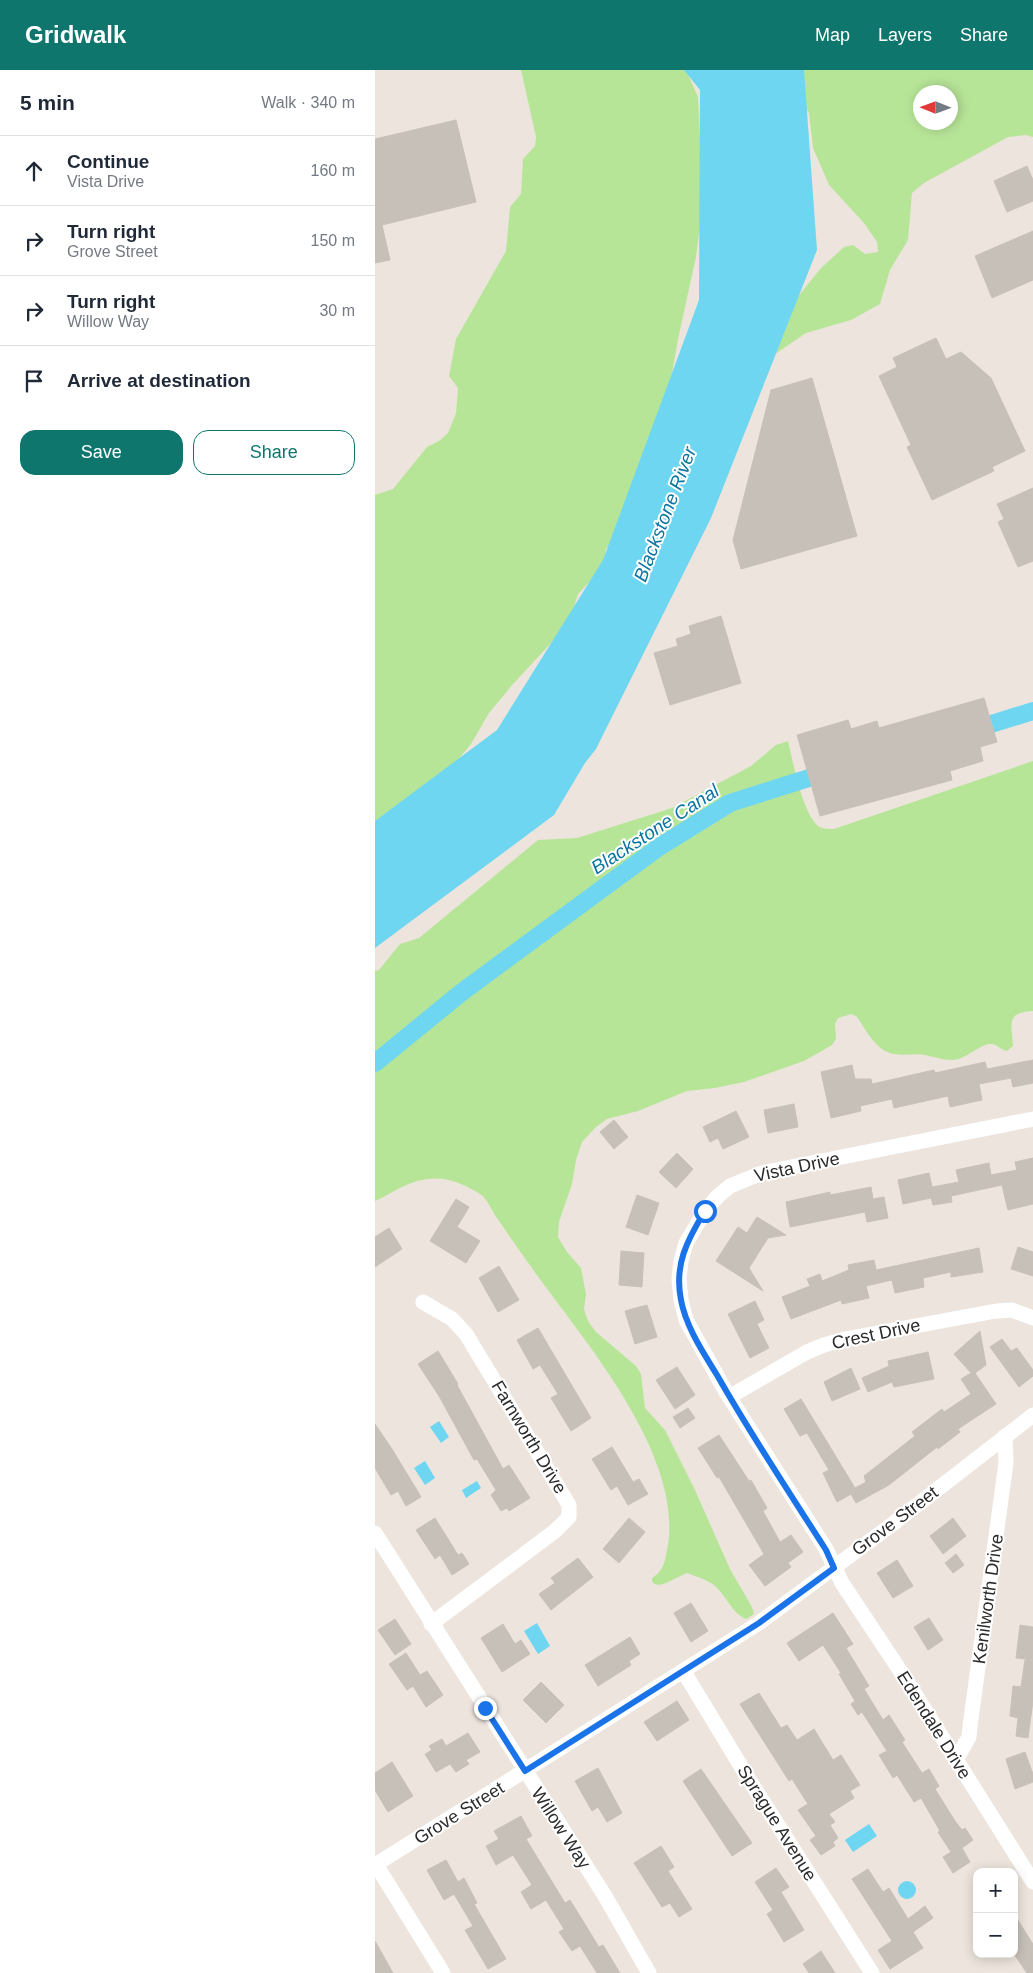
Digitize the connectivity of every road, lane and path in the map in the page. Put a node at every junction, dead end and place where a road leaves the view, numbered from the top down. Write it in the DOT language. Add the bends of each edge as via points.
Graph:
graph roads {
  1 [pos="1033,1119"];
  2 [pos="423,1302"];
  3 [pos="1033,1318"];
  4 [pos="729,1397"];
  5 [pos="1033,1415"];
  6 [pos="1005,1436"];
  7 [pos="375,1533"];
  8 [pos="834,1568"];
  9 [pos="431,1624"];
  10 [pos="684,1672"];
  11 [pos="956,1760"];
  12 [pos="525,1771"];
  13 [pos="375,1864"];
  14 [pos="1033,1882"];
  15 [pos="443,1973"];
  16 [pos="649,1973"];
  17 [pos="872,1973"];
  1 -- 4 [label="street, Vista Drive" via="761,1173 730,1186 717,1196 686,1243 679,1279 686,1320"];
  2 -- 9 [label="street, Farnworth Drive" via="452,1319 466,1334 569,1505 569,1517 555,1531"];
  3 -- 4 [label="street, Crest Drive" via="1012,1310 996,1310 845,1339 807,1352"];
  4 -- 8 [label="street, Vista Drive" via="821,1542"];
  5 -- 6 [label="street, Grove Street"];
  6 -- 8 [label="street, Grove Street"];
  6 -- 11 [label="street, Kenilworth Drive" via="1007,1463 969,1736"];
  7 -- 9 [label="street, Willow Way"];
  8 -- 10 [label="street, Grove Street"];
  8 -- 11 [label="street, Edendale Drive"];
  9 -- 12 [label="street, Willow Way"];
  10 -- 12 [label="street, Grove Street"];
  10 -- 17 [label="street, Sprague Avenue"];
  11 -- 14 [label="street, Edendale Drive"];
  12 -- 13 [label="street, Grove Street"];
  12 -- 16 [label="street, Willow Way" via="609,1902"];
  13 -- 15 [label="street"];
}
